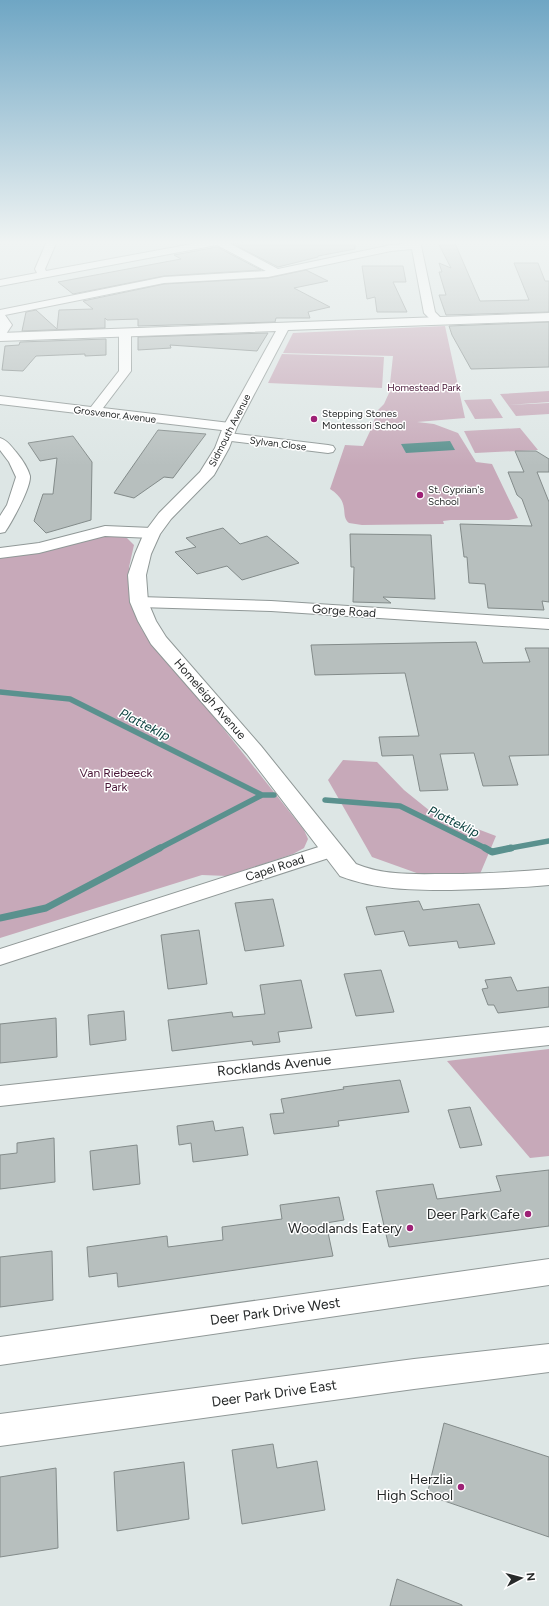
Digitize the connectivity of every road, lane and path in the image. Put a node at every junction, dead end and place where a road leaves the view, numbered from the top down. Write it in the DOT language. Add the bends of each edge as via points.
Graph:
graph roads {
  1 [pos="0,316"];
  2 [pos="433,316"];
  3 [pos="549,317"];
  4 [pos="438,321"];
  5 [pos="284,327"];
  6 [pos="125,333"];
  7 [pos="0,336"];
  8 [pos="0,400"];
  9 [pos="94,411"];
  10 [pos="229,432"];
  11 [pos="0,442"];
  12 [pos="328,449"];
  13 [pos="0,529"];
  14 [pos="152,533"];
  15 [pos="0,553"];
  16 [pos="139,602"];
  17 [pos="549,624"];
  18 [pos="331,850"];
  19 [pos="549,876"];
  20 [pos="0,957"];
  21 [pos="549,1036"];
  22 [pos="0,1096"];
  23 [pos="549,1272"];
  24 [pos="0,1351"];
  25 [pos="549,1358"];
  26 [pos="0,1430"];
  1 -- 7 [label="street" via="6,325"];
  2 -- 4 [label="street"];
  3 -- 4 [label="street"];
  4 -- 5 [label="street"];
  5 -- 6 [label="street"];
  5 -- 10 [label="street, Sidmouth Avenue"];
  6 -- 7 [label="street"];
  6 -- 9 [label="street" via="125,371"];
  8 -- 9 [label="street, Grosvenor Avenue"];
  9 -- 10 [label="street, Grosvenor Avenue"];
  10 -- 12 [label="street, Sylvan Close"];
  10 -- 14 [label="street, Sidmouth Avenue" via="206,475 179,500"];
  11 -- 13 [label="street" via="18,465 23,477 14,505"];
  14 -- 15 [label="street" via="105,531 39,548"];
  14 -- 16 [label="street, Homeleigh Avenue" via="137,575"];
  16 -- 17 [label="street, Gorge Road" via="271,606"];
  16 -- 18 [label="street, Homeleigh Avenue" via="158,640 254,750"];
  18 -- 19 [label="street" via="348,870 364,877 387,881 474,883"];
  18 -- 20 [label="street, Capel Road"];
  21 -- 22 [label="street, Rocklands Avenue"];
  23 -- 24 [label="street, Deer Park Drive West"];
  25 -- 26 [label="street, Deer Park Drive East"];
}
